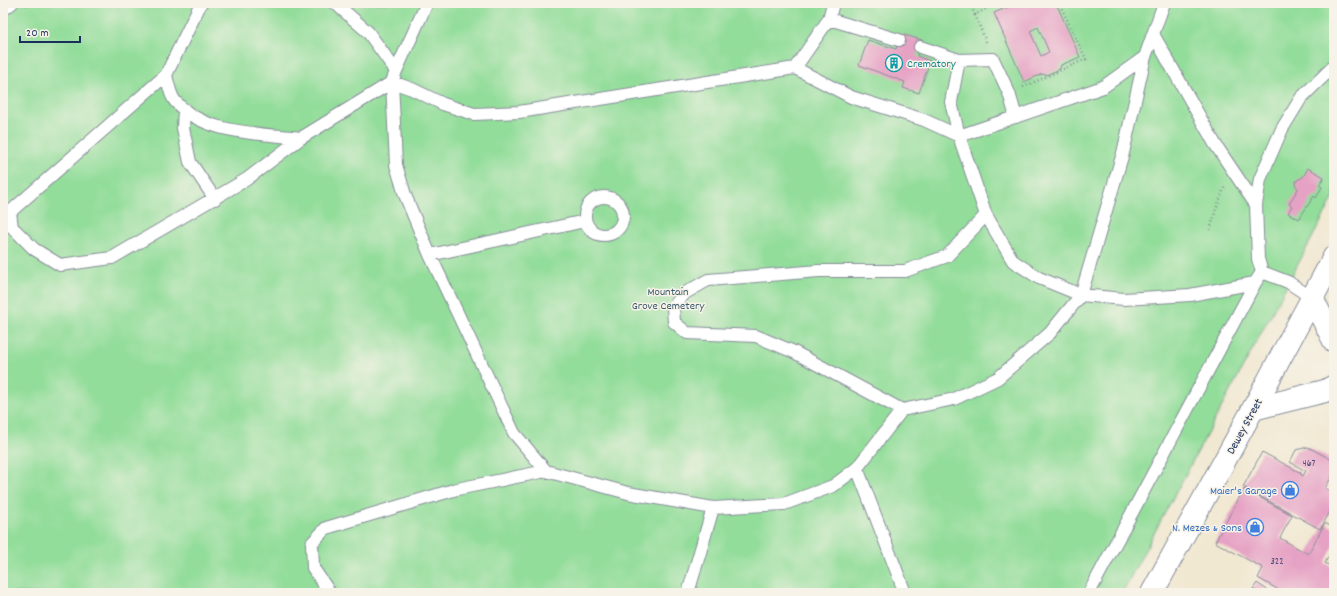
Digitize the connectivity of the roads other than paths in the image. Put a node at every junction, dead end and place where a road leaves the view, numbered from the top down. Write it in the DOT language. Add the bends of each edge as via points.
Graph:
graph roads {
  1 [pos="12,3"];
  2 [pos="201,3"];
  3 [pos="335,3"];
  4 [pos="427,3"];
  5 [pos="834,3"];
  6 [pos="1164,3"];
  7 [pos="3,10"];
  8 [pos="829,18"];
  9 [pos="1153,34"];
  10 [pos="899,40"];
  11 [pos="920,47"];
  12 [pos="1145,57"];
  13 [pos="959,60"];
  14 [pos="1334,66"];
  15 [pos="795,68"];
  16 [pos="166,75"];
  17 [pos="394,76"];
  18 [pos="184,109"];
  19 [pos="1016,117"];
  20 [pos="959,136"];
  21 [pos="301,138"];
  22 [pos="214,199"];
  23 [pos="1256,205"];
  24 [pos="986,215"];
  25 [pos="585,221"];
  26 [pos="430,255"];
  27 [pos="1334,257"];
  28 [pos="1262,272"];
  29 [pos="1255,283"];
  30 [pos="1081,295"];
  31 [pos="1312,298"];
  32 [pos="1334,341"];
  33 [pos="1334,386"];
  34 [pos="1253,409"];
  35 [pos="902,410"];
  36 [pos="857,468"];
  37 [pos="546,471"];
  38 [pos="713,508"];
  39 [pos="330,593"];
  40 [pos="688,593"];
  41 [pos="905,593"];
  42 [pos="1089,593"];
  43 [pos="1152,593"];
  1 -- 7 [label="lane"];
  2 -- 16 [label="lane"];
  3 -- 17 [label="lane" via="368,32"];
  4 -- 17 [label="lane"];
  5 -- 8 [label="lane"];
  6 -- 9 [label="lane"];
  8 -- 10 [label="lane"];
  8 -- 15 [label="lane"];
  9 -- 12 [label="lane"];
  9 -- 23 [label="lane" via="1215,144"];
  11 -- 13 [label="lane"];
  12 -- 19 [label="lane" via="1103,87"];
  12 -- 30 [label="lane" via="1122,153"];
  13 -- 19 [label="lane" via="993,59 1009,93"];
  13 -- 20 [label="lane" via="951,102"];
  14 -- 23 [label="lane" via="1301,98 1282,129 1260,179"];
  15 -- 17 [label="lane" via="519,112 474,114 442,104 412,89"];
  15 -- 20 [label="lane" via="851,97 924,120"];
  16 -- 18 [label="lane" via="174,100"];
  16 -- 22 [label="lane" via="10,212 12,227 34,249 60,265 112,258"];
  17 -- 21 [label="lane"];
  17 -- 26 [label="lane" via="396,165 405,195"];
  18 -- 21 [label="lane" via="194,118 228,130"];
  18 -- 22 [label="lane" via="183,128 190,162"];
  19 -- 20 [label="lane"];
  20 -- 24 [label="lane"];
  21 -- 22 [label="lane" via="247,179"];
  23 -- 28 [label="lane" via="1258,259"];
  24 -- 30 [label="lane" via="1014,262 1039,278"];
  24 -- 35 [label="lane" via="947,256 905,271 819,271 708,280 685,293 673,307 674,322 687,334 756,336 794,352"];
  25 -- 26 [label="lane"];
  26 -- 37 [label="lane" via="514,432"];
  27 -- 31 [label="main road, Dewey Street"];
  28 -- 29 [label="lane"];
  28 -- 31 [label="lane" via="1288,282"];
  29 -- 30 [label="lane" via="1190,295 1124,299"];
  29 -- 42 [label="lane"];
  30 -- 35 [label="lane" via="1050,333 998,378 954,399"];
  31 -- 32 [label="main road"];
  31 -- 34 [label="main road, Dewey Street"];
  33 -- 34 [label="main road" via="1325,391"];
  34 -- 43 [label="main road, Dewey Street"];
  35 -- 36 [label="lane"];
  36 -- 38 [label="lane" via="833,486 784,504"];
  36 -- 41 [label="lane"];
  37 -- 38 [label="lane" via="628,493"];
  37 -- 39 [label="lane" via="457,489 326,528 312,543 313,568"];
  38 -- 40 [label="lane"];
}
